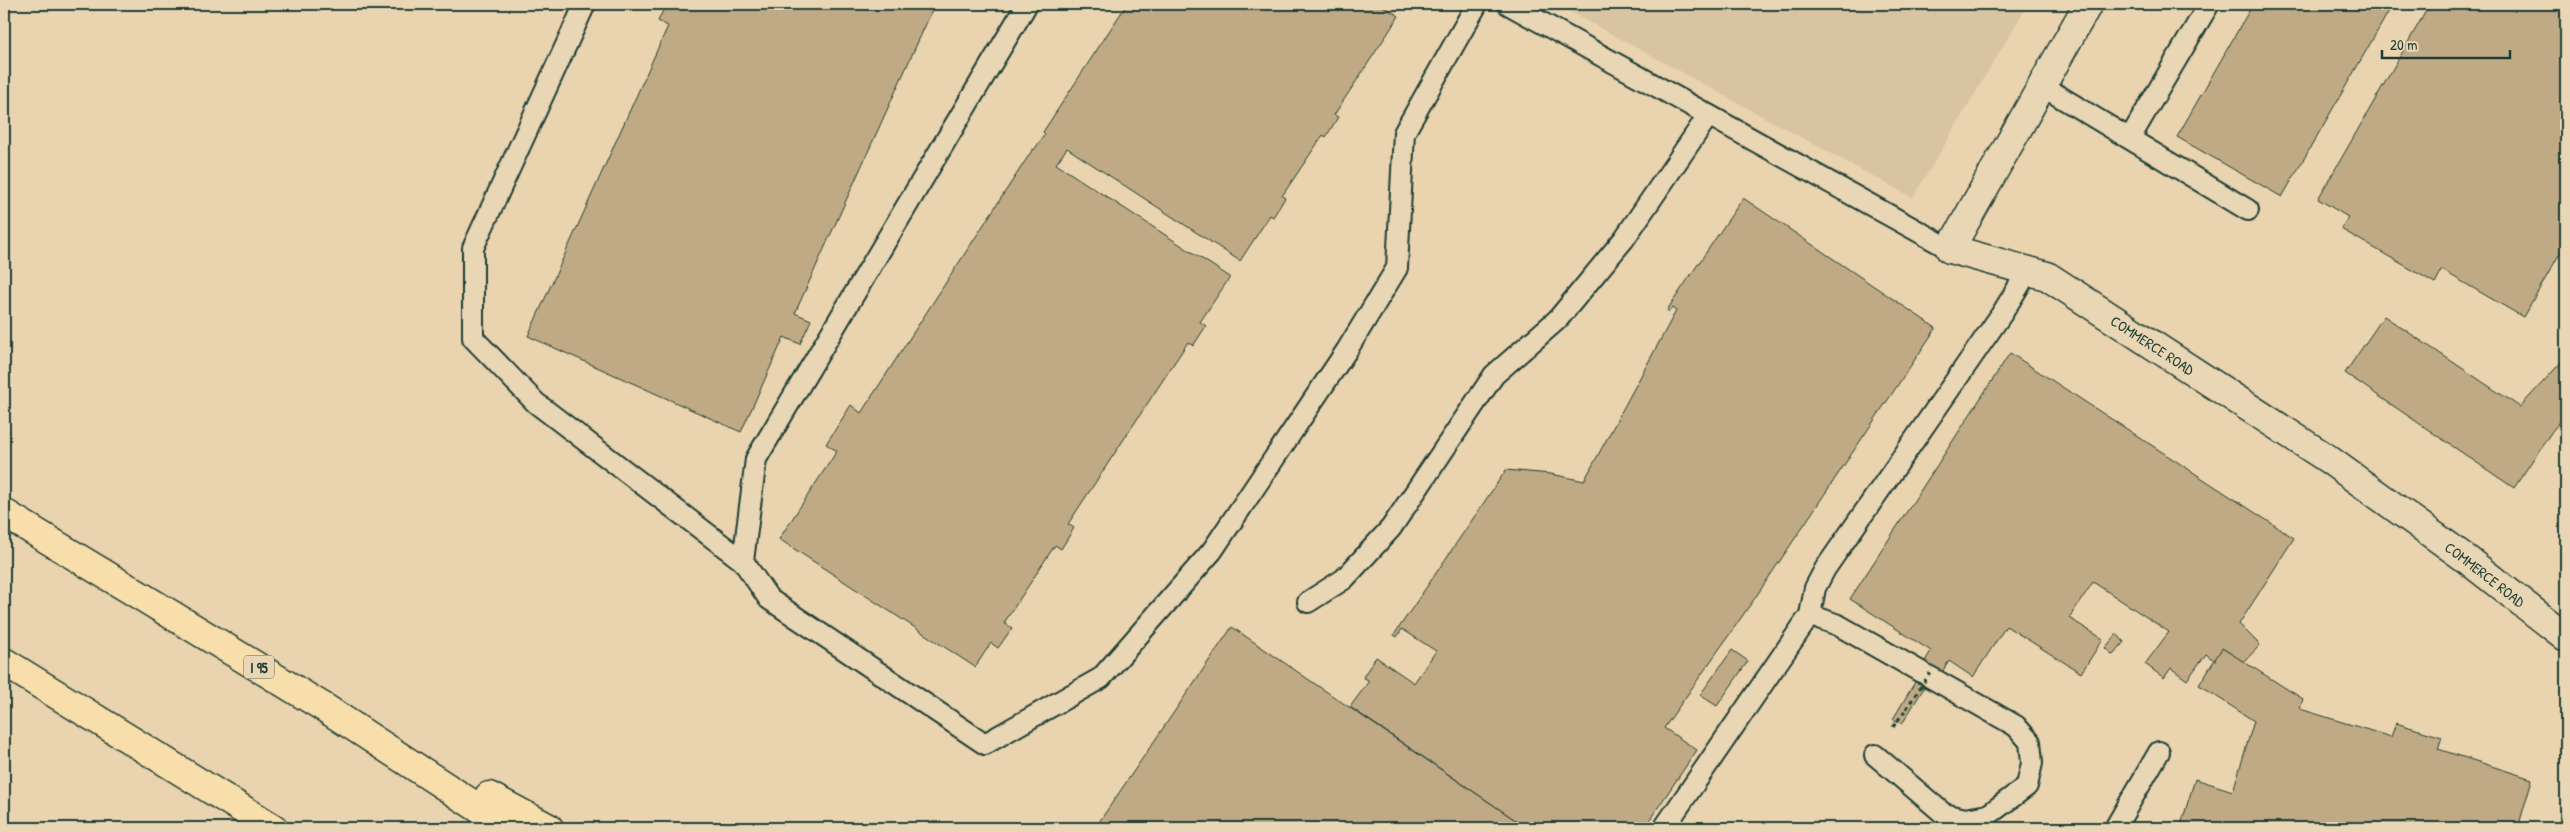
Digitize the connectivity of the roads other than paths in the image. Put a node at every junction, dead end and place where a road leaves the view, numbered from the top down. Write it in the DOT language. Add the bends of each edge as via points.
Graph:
graph roads {
  1 [pos="585,4"];
  2 [pos="1027,4"];
  3 [pos="1477,4"];
  4 [pos="1508,4"];
  5 [pos="2088,4"];
  6 [pos="2209,4"];
  7 [pos="2042,86"];
  8 [pos="1708,116"];
  9 [pos="2130,138"];
  10 [pos="2248,210"];
  11 [pos="1950,249"];
  12 [pos="2028,271"];
  13 [pos="4,513"];
  14 [pos="743,561"];
  15 [pos="1308,602"];
  16 [pos="1810,616"];
  17 [pos="2566,637"];
  18 [pos="4,662"];
  19 [pos="325,708"];
  20 [pos="2159,752"];
  21 [pos="1875,755"];
  22 [pos="273,828"];
  23 [pos="509,828"];
  24 [pos="549,828"];
  25 [pos="1664,828"];
  26 [pos="2115,828"];
  1 -- 14 [label="lane" via="473,248 473,338 536,403"];
  2 -- 14 [label="lane" via="756,458"];
  3 -- 14 [label="lane" via="1404,133 1397,268 1347,350 1212,552 1100,678 985,744 769,599"];
  4 -- 8 [label="lane"];
  5 -- 7 [label="street"];
  6 -- 9 [label="lane"];
  7 -- 9 [label="lane"];
  7 -- 11 [label="street"];
  8 -- 11 [label="lane"];
  8 -- 15 [label="lane" via="1624,238 1558,319 1494,375 1391,528 1344,579"];
  9 -- 10 [label="lane"];
  11 -- 12 [label="street, COMMERCE ROAD"];
  12 -- 16 [label="lane" via="1825,569 1815,588"];
  12 -- 17 [label="street, COMMERCE ROAD" via="2047,276 2328,459"];
  13 -- 19 [label="highway, I 95"];
  16 -- 21 [label="lane" via="1838,625 2016,726 2030,742 2032,763 2027,786 1988,815 1965,818 1944,814"];
  16 -- 25 [label="lane"];
  18 -- 22 [label="highway"];
  19 -- 23 [label="highway, I 95"];
  19 -- 24 [label="highway"];
  20 -- 26 [label="lane"];
}
